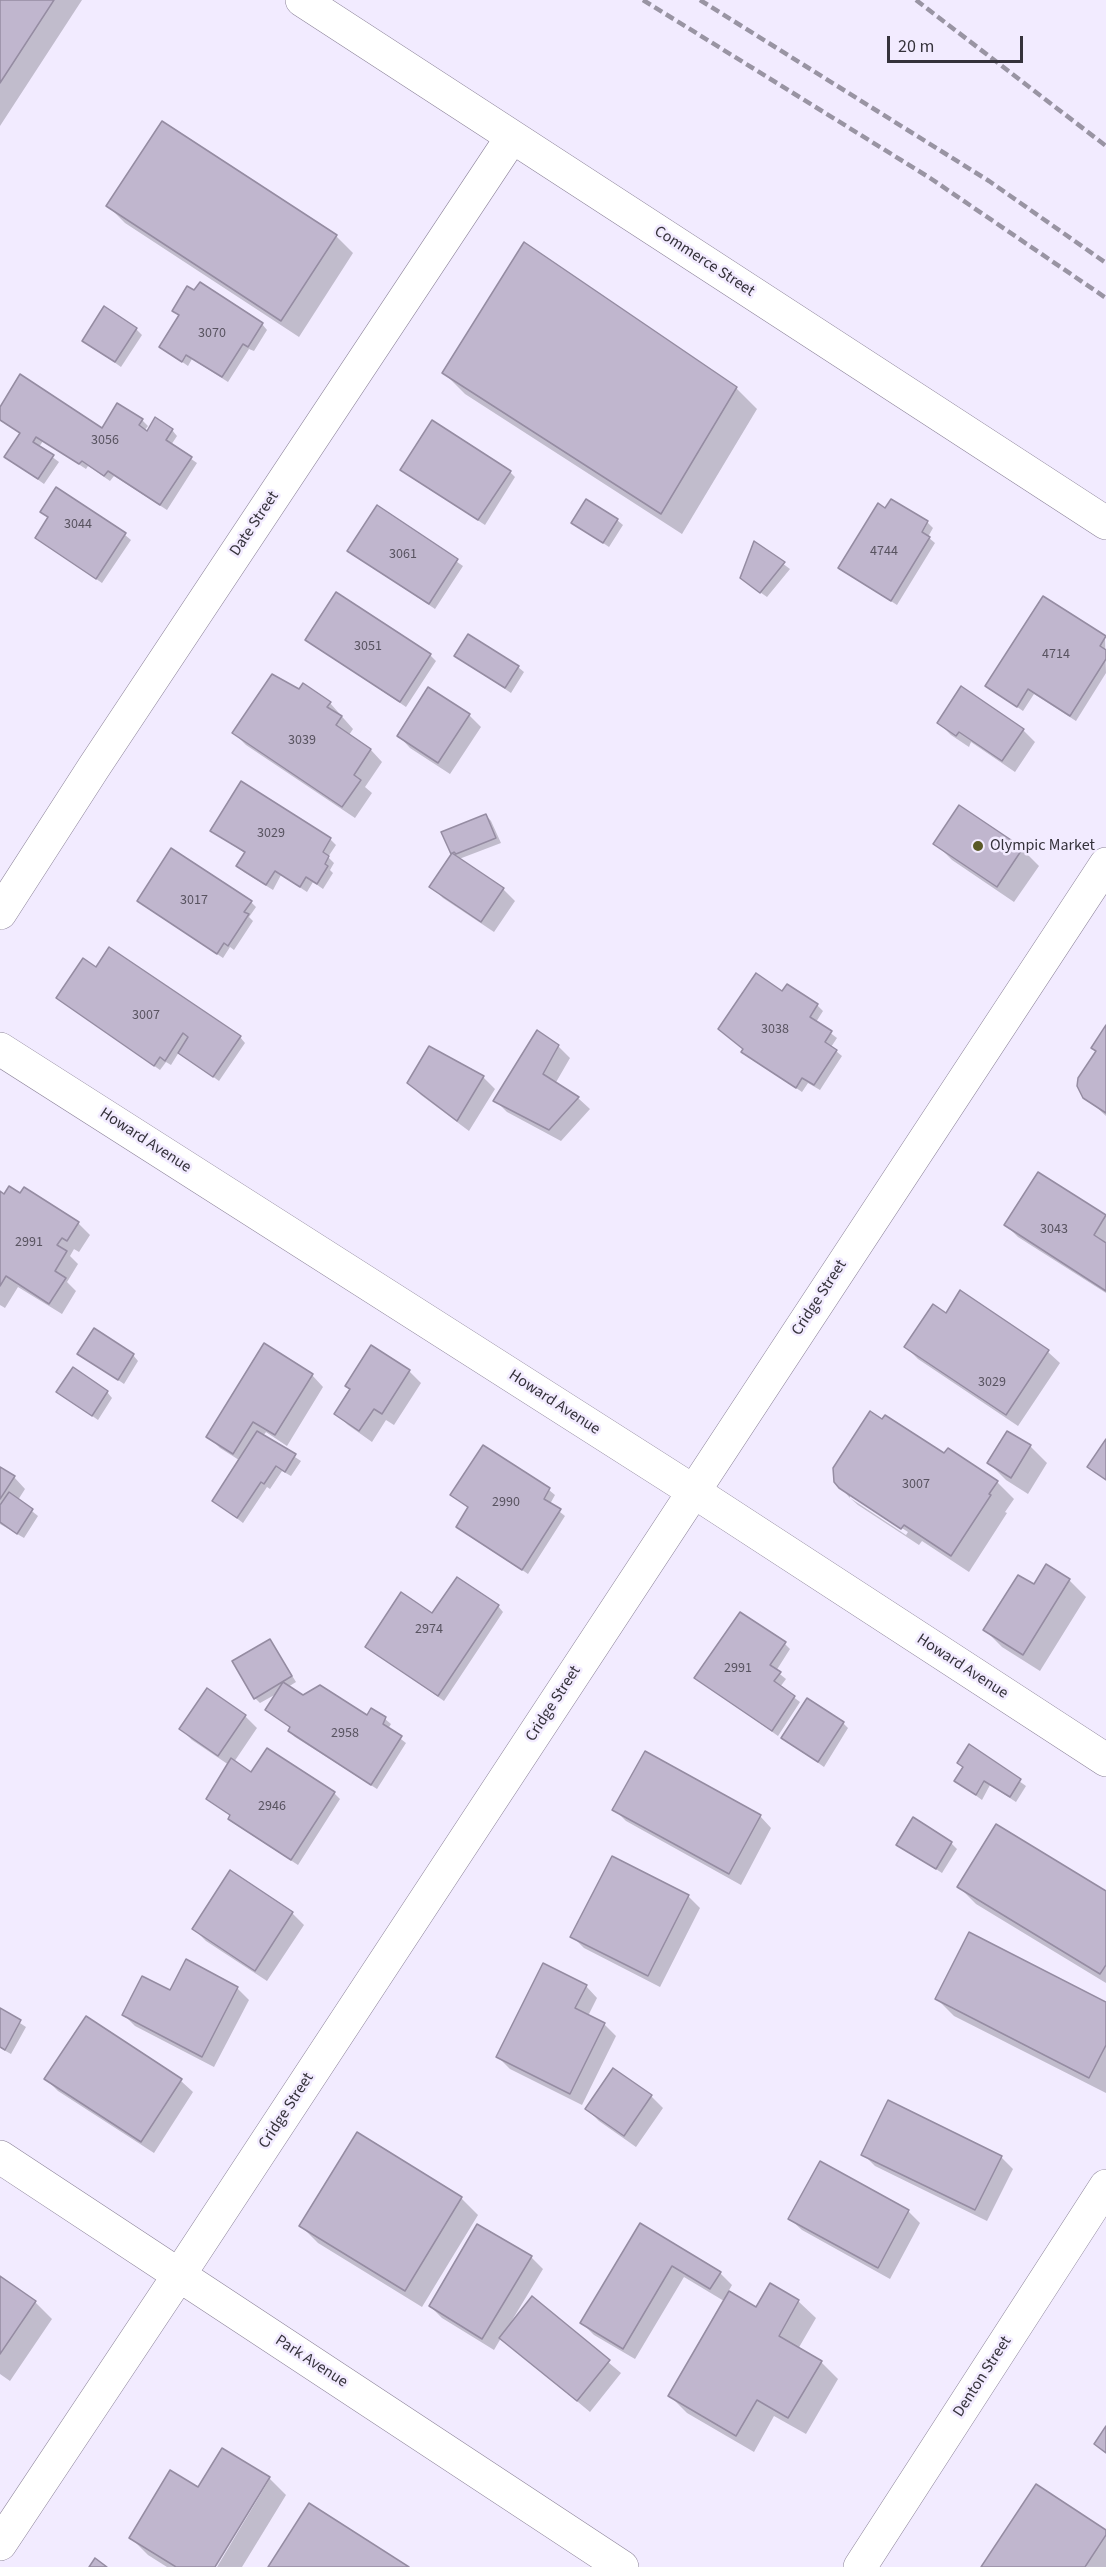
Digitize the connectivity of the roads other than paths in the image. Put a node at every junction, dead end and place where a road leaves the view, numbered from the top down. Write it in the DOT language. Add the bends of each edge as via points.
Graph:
graph roads {
  1 [pos="302,0"];
  2 [pos="512,137"];
  3 [pos="1106,523"];
  4 [pos="1106,864"];
  5 [pos="0,913"];
  6 [pos="0,1049"];
  7 [pos="693,1491"];
  8 [pos="1106,1761"];
  9 [pos="0,2157"];
  10 [pos="1106,2187"];
  11 [pos="179,2276"];
  12 [pos="0,2544"];
  13 [pos="621,2567"];
  14 [pos="860,2567"];
  1 -- 2 [label="street, Commerce Street"];
  2 -- 3 [label="street, Commerce Street"];
  2 -- 5 [label="street, Date Street"];
  4 -- 7 [label="street, Cridge Street"];
  6 -- 7 [label="street, Howard Avenue"];
  7 -- 8 [label="street, Howard Avenue"];
  7 -- 11 [label="street, Cridge Street"];
  9 -- 11 [label="street, Park Avenue"];
  10 -- 14 [label="street, Denton Street"];
  11 -- 12 [label="street, Cridge Street"];
  11 -- 13 [label="street, Park Avenue"];
}
